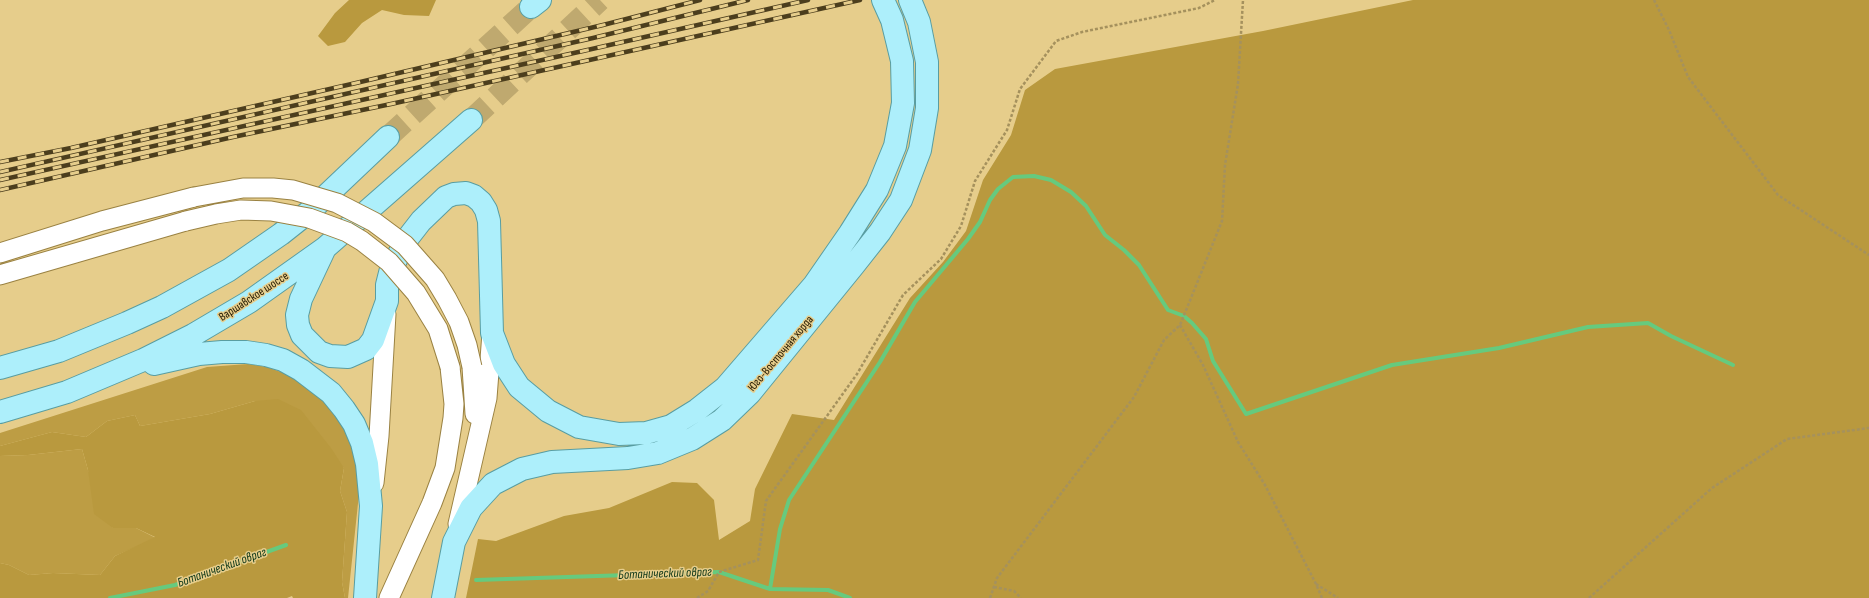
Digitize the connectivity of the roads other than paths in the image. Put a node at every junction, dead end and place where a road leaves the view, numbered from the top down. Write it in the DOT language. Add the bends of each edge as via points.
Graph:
graph roads {
  1 [pos="883,0"];
  2 [pos="910,0"];
  3 [pos="471,120"];
  4 [pos="388,137"];
  5 [pos="325,248"];
  6 [pos="0,253"];
  7 [pos="0,275"];
  8 [pos="386,301"];
  9 [pos="492,333"];
  10 [pos="0,368"];
  11 [pos="110,374"];
  12 [pos="0,412"];
  13 [pos="472,465"];
  14 [pos="371,506"];
  15 [pos="454,542"];
  16 [pos="365,598"];
  17 [pos="389,598"];
  18 [pos="443,598"];
  1 -- 9 [label="main road, Юго-Восточная хорда" via="892,20 902,61 903,103 895,146 877,190 814,285 730,382 697,410 671,426 646,433 619,434 579,427 548,411 519,387 504,364"];
  2 -- 15 [label="main road, Юго-Восточная хорда" via="919,22 927,62 927,108 920,150 900,200 880,232 750,392 722,420 692,439 658,453 628,458 552,462 522,469 493,484 471,508"];
  3 -- 5 [label="main road, Варшавское шоссе"];
  4 -- 10 [label="main road" via="310,211 275,239 229,270 162,307 121,326 59,351"];
  5 -- 8 [label="main road" via="301,299 297,315 302,335 311,346 339,358 358,354 373,340"];
  5 -- 11 [label="main road, Варшавское шоссе" via="262,293 214,323 144,360"];
  6 -- 13 [label="street, bridge" via="194,197 243,188 293,190 337,203 374,222 405,245 435,279 459,322 472,366 475,418"];
  7 -- 17 [label="street, bridge" via="186,221 241,210 271,211 309,218 347,232 389,262 416,293 438,329 450,367 454,404 444,468 432,503"];
  8 -- 9 [label="main road, Юго-Восточная хорда" via="391,269 407,239 421,221 446,197 454,194 474,196 486,210 489,221"];
  8 -- 14 [label="street" via="379,436"];
  9 -- 13 [label="street" via="487,398"];
  11 -- 12 [label="main road, Варшавское шоссе" via="67,392"];
  11 -- 14 [label="main road" via="215,353 246,352 283,360 317,381 331,393 347,414 362,443"];
  13 -- 15 [label="street"];
  14 -- 16 [label="main road"];
  15 -- 18 [label="main road, Юго-Восточная хорда"];
}
